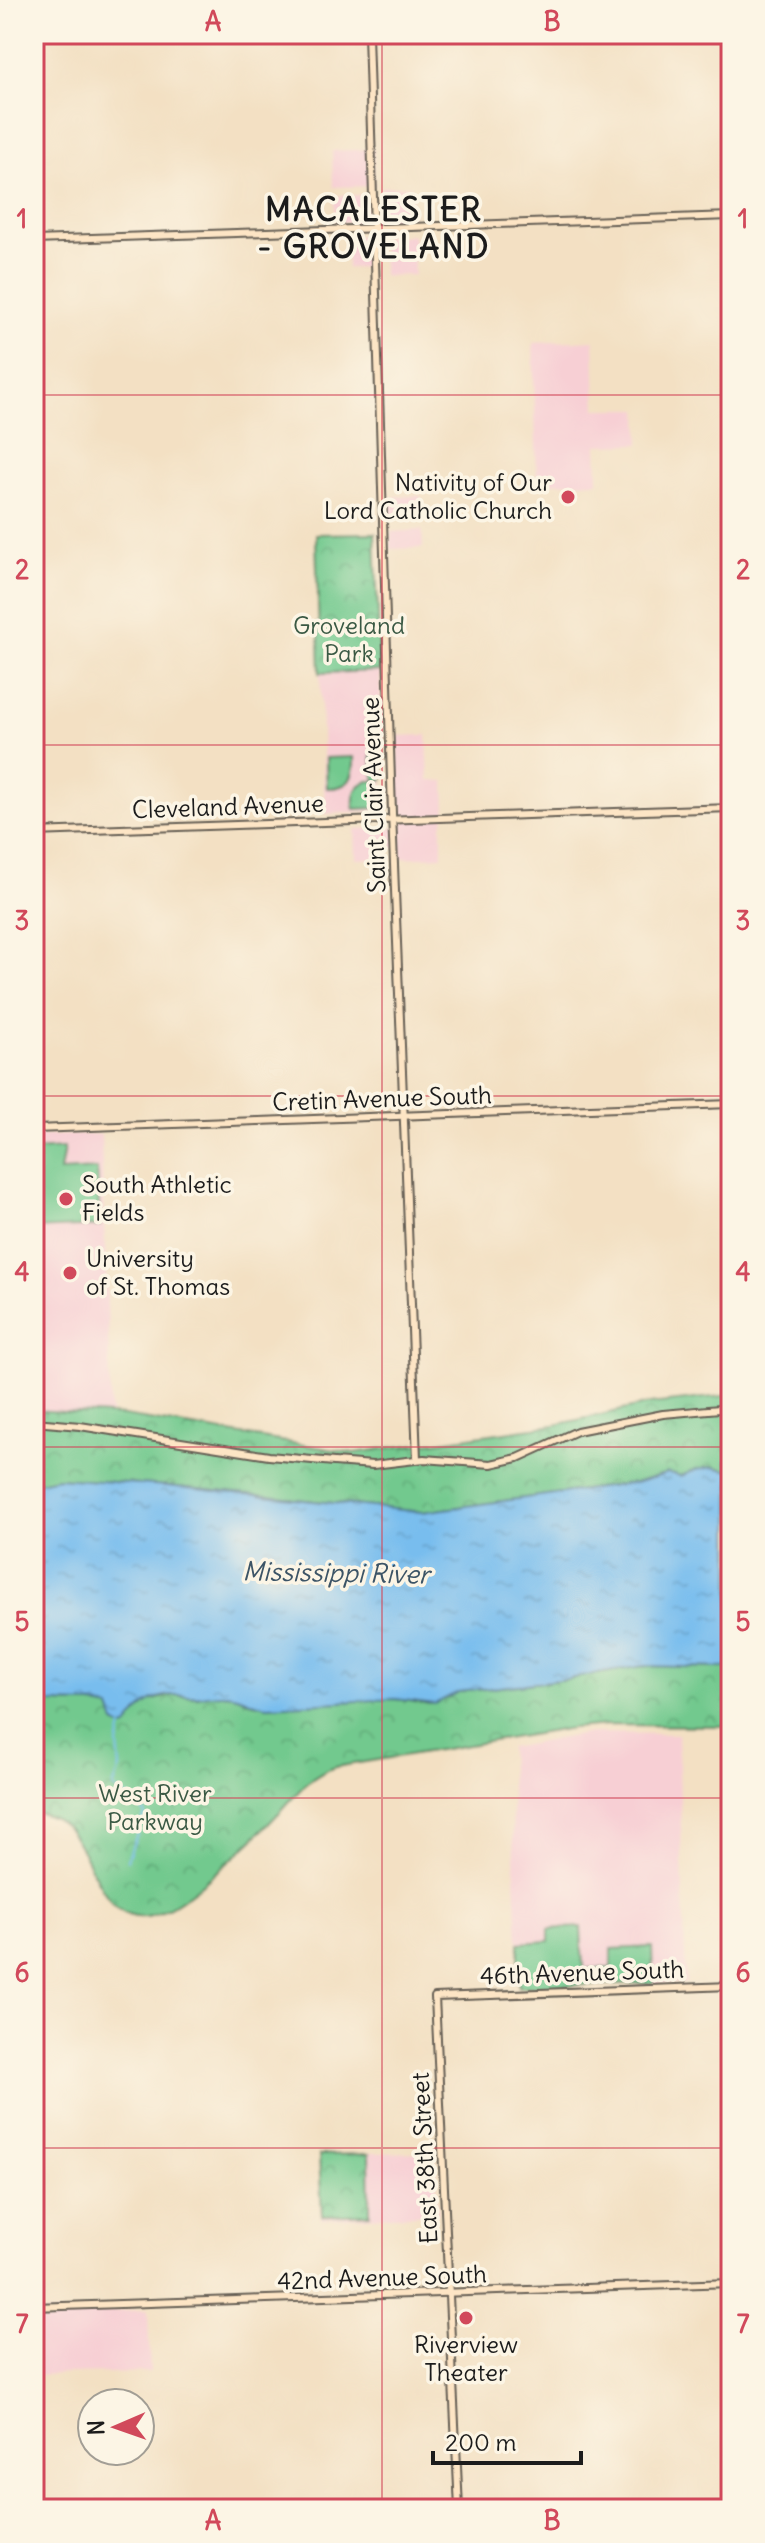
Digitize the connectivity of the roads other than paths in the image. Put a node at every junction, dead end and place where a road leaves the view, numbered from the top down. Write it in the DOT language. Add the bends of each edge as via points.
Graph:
graph roads {
  1 [pos="368,34"];
  2 [pos="731,216"];
  3 [pos="374,228"];
  4 [pos="34,240"];
  5 [pos="731,808"];
  6 [pos="392,820"];
  7 [pos="34,832"];
  8 [pos="731,1104"];
  9 [pos="403,1116"];
  10 [pos="34,1129"];
  11 [pos="731,1408"];
  12 [pos="34,1422"];
  13 [pos="417,1459"];
  14 [pos="731,1986"];
  15 [pos="435,1997"];
  16 [pos="731,2283"];
  17 [pos="450,2294"];
  18 [pos="34,2307"];
  19 [pos="459,2509"];
  1 -- 3 [label="street, Saint Clair Avenue"];
  2 -- 3 [label="street"];
  3 -- 4 [label="street"];
  3 -- 6 [label="street, Saint Clair Avenue"];
  5 -- 6 [label="street, Cleveland Avenue"];
  6 -- 7 [label="street, Cleveland Avenue"];
  6 -- 9 [label="street, Saint Clair Avenue"];
  8 -- 9 [label="street, Cretin Avenue South"];
  9 -- 10 [label="street, Cretin Avenue South"];
  9 -- 13 [label="street, Saint Clair Avenue"];
  11 -- 13 [label="street" via="655,1415 577,1431 518,1458 491,1464"];
  12 -- 13 [label="street" via="269,1456 363,1465"];
  14 -- 15 [label="street, 46th Avenue South"];
  15 -- 17 [label="street, East 38th Street"];
  16 -- 17 [label="street, 42nd Avenue South"];
  17 -- 18 [label="street, 42nd Avenue South"];
  17 -- 19 [label="street, East 38th Street"];
}
